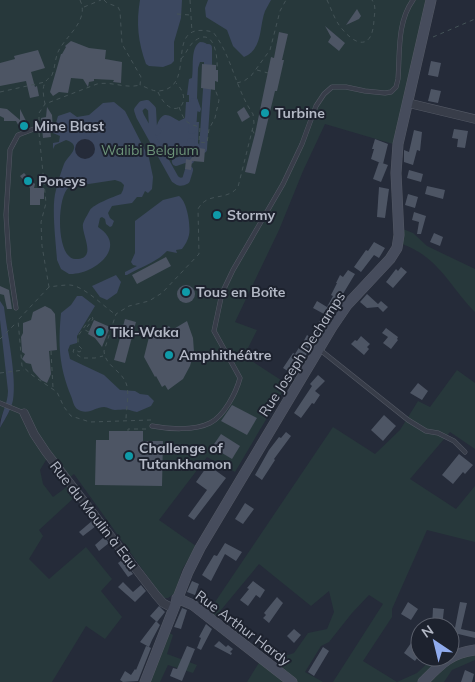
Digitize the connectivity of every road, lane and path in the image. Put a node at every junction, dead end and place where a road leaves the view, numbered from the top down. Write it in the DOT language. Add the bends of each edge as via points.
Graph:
graph roads {
  1 [pos="80,0"];
  2 [pos="103,0"];
  3 [pos="190,0"];
  4 [pos="286,0"];
  5 [pos="327,0"];
  6 [pos="372,0"];
  7 [pos="413,0"];
  8 [pos="431,0"];
  9 [pos="82,8"];
  10 [pos="177,14"];
  11 [pos="190,15"];
  12 [pos="475,19"];
  13 [pos="192,32"];
  14 [pos="422,38"];
  15 [pos="219,40"];
  16 [pos="214,44"];
  17 [pos="181,59"];
  18 [pos="217,70"];
  19 [pos="256,70"];
  20 [pos="268,72"];
  21 [pos="45,82"];
  22 [pos="175,82"];
  23 [pos="236,83"];
  24 [pos="140,85"];
  25 [pos="215,88"];
  26 [pos="0,92"];
  27 [pos="158,92"];
  28 [pos="408,102"];
  29 [pos="45,104"];
  30 [pos="179,107"];
  31 [pos="475,119"];
  32 [pos="39,127"];
  33 [pos="252,130"];
  34 [pos="254,135"];
  35 [pos="49,287"];
  36 [pos="16,308"];
  37 [pos="116,314"];
  38 [pos="18,320"];
  39 [pos="84,330"];
  40 [pos="89,332"];
  41 [pos="0,339"];
  42 [pos="319,349"];
  43 [pos="51,351"];
  44 [pos="104,356"];
  45 [pos="25,369"];
  46 [pos="1,373"];
  47 [pos="53,389"];
  48 [pos="2,403"];
  49 [pos="22,412"];
  50 [pos="126,420"];
  51 [pos="152,426"];
  52 [pos="128,431"];
  53 [pos="465,452"];
  54 [pos="177,598"];
  55 [pos="174,609"];
  56 [pos="475,650"];
  57 [pos="145,682"];
  58 [pos="292,682"];
  59 [pos="424,682"];
  1 -- 9 [label="path"];
  2 -- 9 [label="path"];
  2 -- 24 [label="path" via="120,11 122,44 141,77"];
  3 -- 11 [label="path"];
  4 -- 19 [label="path" via="270,50"];
  5 -- 6 [label="path" via="338,23 358,42 370,39 374,31 375,5"];
  7 -- 51 [label="lane" via="402,21 396,88 385,93 346,86 332,87 324,94 283,184 222,292 214,331 240,378 237,388 210,423 185,428"];
  8 -- 14 [label="street, Rue Joseph Dechamps"];
  9 -- 21 [label="path" via="78,24 58,52 51,76"];
  10 -- 11 [label="path"];
  11 -- 13 [label="path"];
  12 -- 14 [label="path" via="436,36"];
  13 -- 15 [label="path" via="201,29 213,32"];
  13 -- 17 [label="path" via="183,42"];
  14 -- 28 [label="street, Rue Joseph Dechamps"];
  15 -- 16 [label="path"];
  15 -- 23 [label="path"];
  16 -- 17 [label="path" via="208,38 199,38"];
  16 -- 18 [label="path"];
  17 -- 22 [label="path"];
  19 -- 20 [label="path"];
  19 -- 23 [label="path" via="244,81"];
  21 -- 26 [label="path"];
  21 -- 29 [label="path"];
  22 -- 27 [label="path"];
  22 -- 30 [label="path" via="184,94"];
  23 -- 33 [label="path" via="253,114"];
  24 -- 27 [label="path"];
  24 -- 29 [label="path" via="133,87 104,82"];
  25 -- 30 [label="path" via="219,100 207,143 199,142 200,127 189,125"];
  27 -- 30 [label="path" via="164,105"];
  28 -- 31 [label="street"];
  28 -- 42 [label="street, Rue Joseph Dechamps" via="398,144 399,235 396,248 390,259 347,305"];
  29 -- 32 [label="path" via="39,113"];
  32 -- 35 [label="path" via="46,203 41,222 42,246"];
  32 -- 36 [label="lane" via="18,136 10,150 6,216"];
  33 -- 34 [label="path"];
  33 -- 37 [label="path" via="238,187 228,195 208,198 198,209 199,254 162,293"];
  35 -- 37 [label="path" via="72,285"];
  35 -- 38 [label="path"];
  37 -- 44 [label="path"];
  38 -- 41 [label="path"];
  38 -- 45 [label="path" via="22,366"];
  39 -- 39 [label="path" via="92,316 93,319"];
  39 -- 40 [label="path"];
  39 -- 44 [label="path" via="78,336 79,348 83,350 74,349 73,352 82,358"];
  42 -- 53 [label="lane" via="408,420 426,431 438,433"];
  42 -- 54 [label="street, Rue Joseph Dechamps" via="200,548"];
  43 -- 47 [label="path"];
  44 -- 50 [label="path" via="124,379 127,389"];
  45 -- 46 [label="path"];
  45 -- 47 [label="path"];
  47 -- 50 [label="path" via="71,416 90,422"];
  48 -- 49 [label="lane"];
  49 -- 55 [label="street, Rue du Moulin à Eau" via="46,452 156,595"];
  50 -- 51 [label="path" via="152,420"];
  51 -- 52 [label="path" via="152,429"];
  54 -- 55 [label="street, Rue Joseph Dechamps"];
  54 -- 58 [label="street, Rue Arthur Hardy" via="193,605"];
  55 -- 57 [label="street, Rue Joseph Dechamps"];
  56 -- 59 [label="street" via="446,660"];
}
